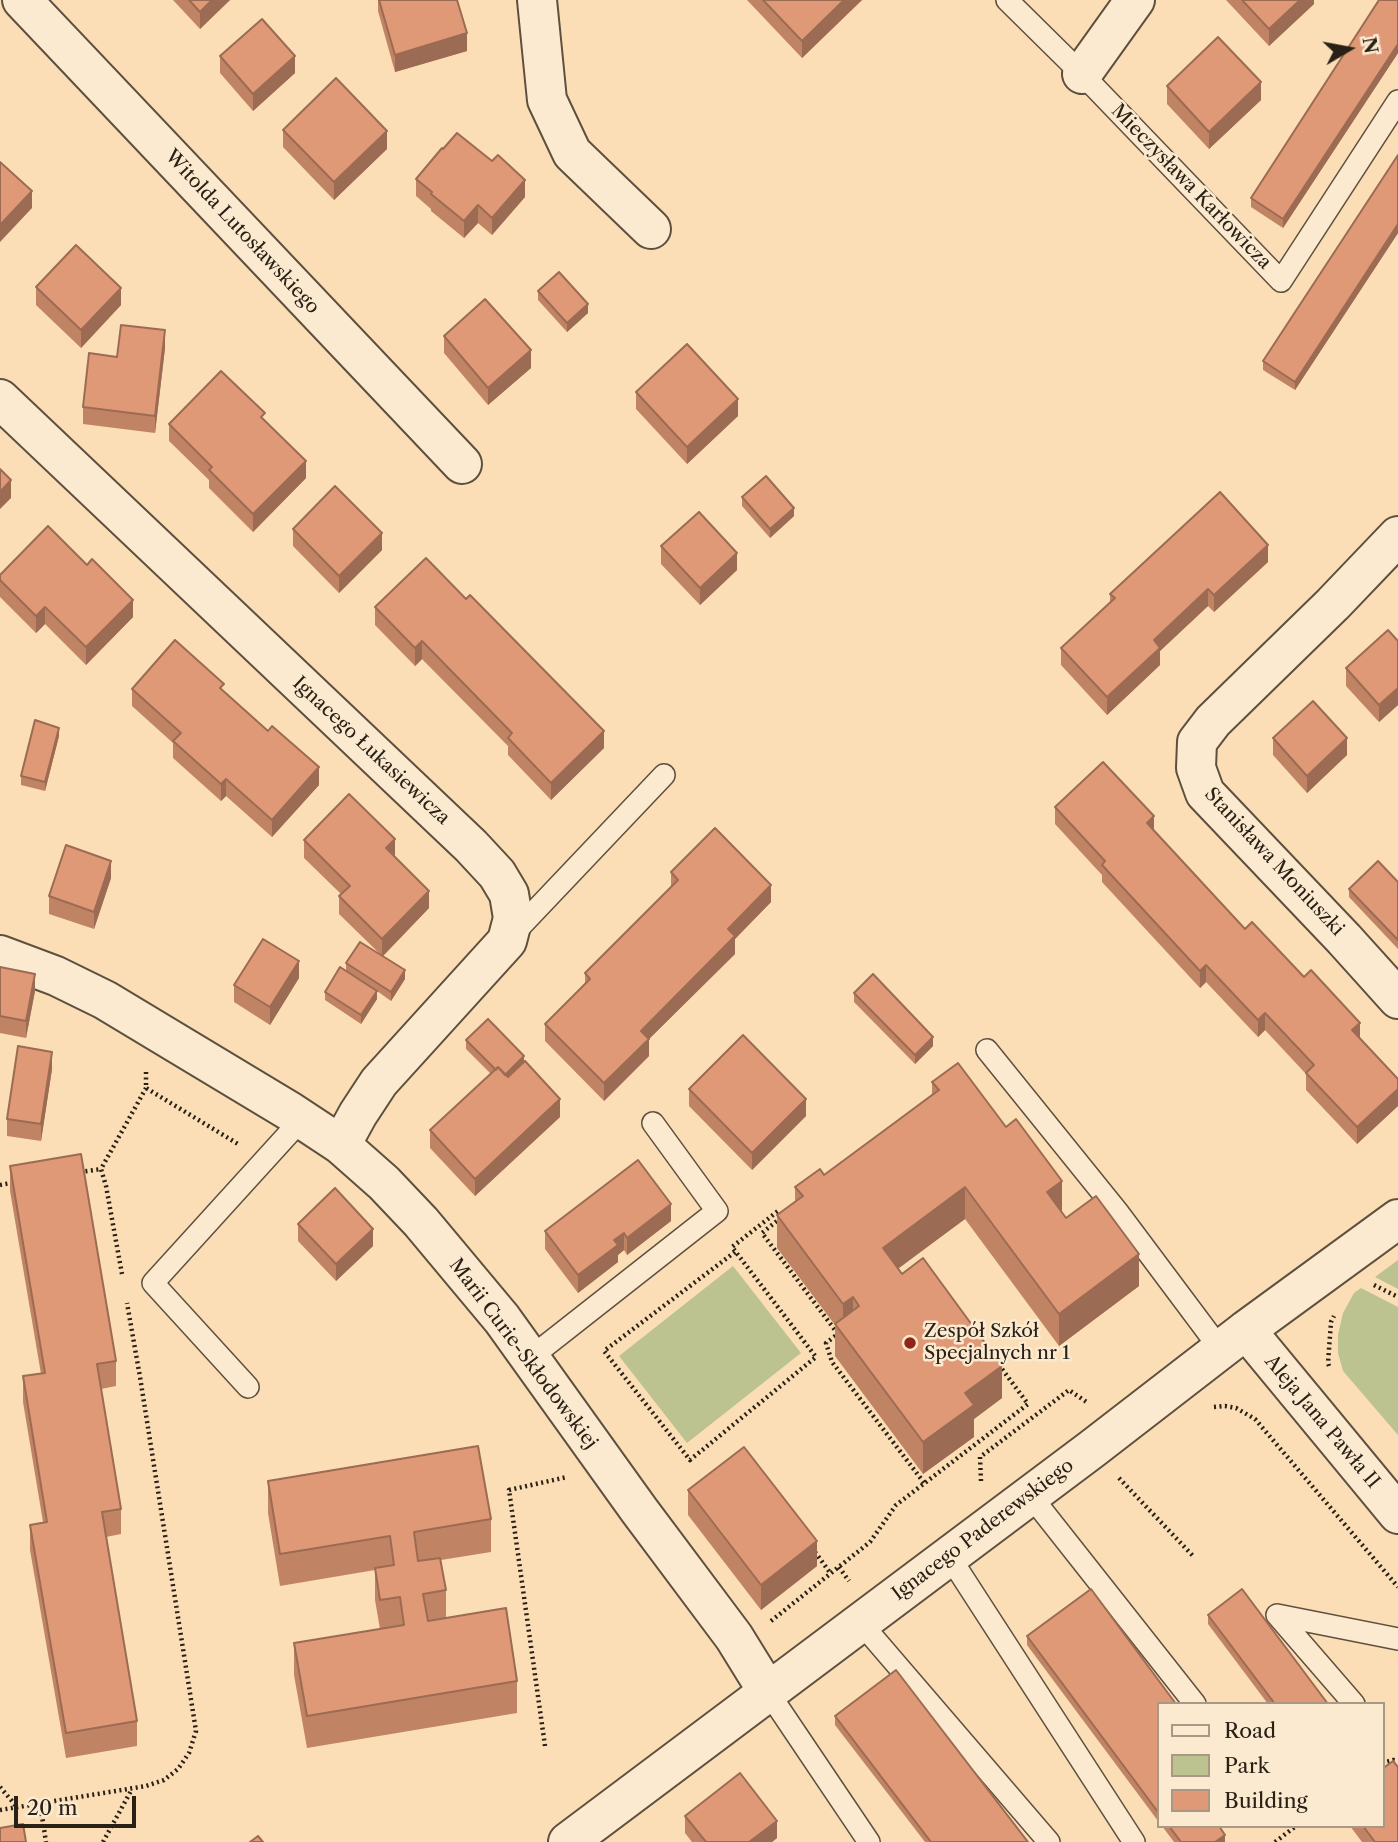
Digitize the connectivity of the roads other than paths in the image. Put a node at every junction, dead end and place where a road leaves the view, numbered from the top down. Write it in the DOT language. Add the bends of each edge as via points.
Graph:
graph roads {
  1 [pos="22,0"];
  2 [pos="537,0"];
  3 [pos="1007,0"];
  4 [pos="1135,0"];
  5 [pos="1082,74"];
  6 [pos="1398,101"];
  7 [pos="651,229"];
  8 [pos="0,400"];
  9 [pos="463,464"];
  10 [pos="1398,536"];
  11 [pos="664,775"];
  12 [pos="507,941"];
  13 [pos="0,955"];
  14 [pos="1398,999"];
  15 [pos="987,1050"];
  16 [pos="302,1119"];
  17 [pos="653,1123"];
  18 [pos="341,1145"];
  19 [pos="1398,1219"];
  20 [pos="1233,1340"];
  21 [pos="530,1358"];
  22 [pos="248,1387"];
  23 [pos="1030,1495"];
  24 [pos="1398,1514"];
  25 [pos="949,1556"];
  26 [pos="860,1622"];
  27 [pos="1398,1639"];
  28 [pos="768,1692"];
  29 [pos="1193,1702"];
  30 [pos="1352,1702"];
  31 [pos="568,1842"];
  32 [pos="869,1842"];
  33 [pos="1049,1842"];
  34 [pos="1134,1842"];
  1 -- 9 [label="street, Witolda Lutosławskiego"];
  2 -- 7 [label="street" via="547,100 572,152"];
  3 -- 5 [label="lane, Mieczysława Karłowicza"];
  4 -- 5 [label="street"];
  5 -- 6 [label="lane, Mieczysława Karłowicza" via="1281,281"];
  8 -- 12 [label="street, Ignacego Łukasiewicza" via="471,846 509,894 513,918"];
  10 -- 14 [label="street, Stanisława Moniuszki" via="1213,721 1197,742 1196,768 1205,793"];
  11 -- 12 [label="lane"];
  12 -- 18 [label="street" via="380,1082"];
  13 -- 16 [label="street, Marii Curie-Skłodowskiej" via="105,1000"];
  15 -- 20 [label="lane" via="1116,1211"];
  16 -- 18 [label="street, Marii Curie-Skłodowskiej"];
  16 -- 22 [label="lane" via="153,1283"];
  17 -- 21 [label="lane" via="717,1210"];
  18 -- 21 [label="street, Marii Curie-Skłodowskiej" via="421,1222"];
  19 -- 20 [label="street, Ignacego Paderewskiego"];
  20 -- 23 [label="street, Ignacego Paderewskiego"];
  20 -- 24 [label="street, Aleja Jana Pawła II"];
  21 -- 28 [label="street, Marii Curie-Skłodowskiej" via="734,1637"];
  23 -- 25 [label="street, Ignacego Paderewskiego"];
  23 -- 29 [label="lane"];
  25 -- 26 [label="street, Ignacego Paderewskiego"];
  25 -- 34 [label="lane"];
  26 -- 28 [label="street, Ignacego Paderewskiego"];
  26 -- 33 [label="lane"];
  27 -- 30 [label="lane" via="1277,1615"];
  28 -- 31 [label="street, Ignacego Paderewskiego"];
  28 -- 32 [label="lane"];
}
